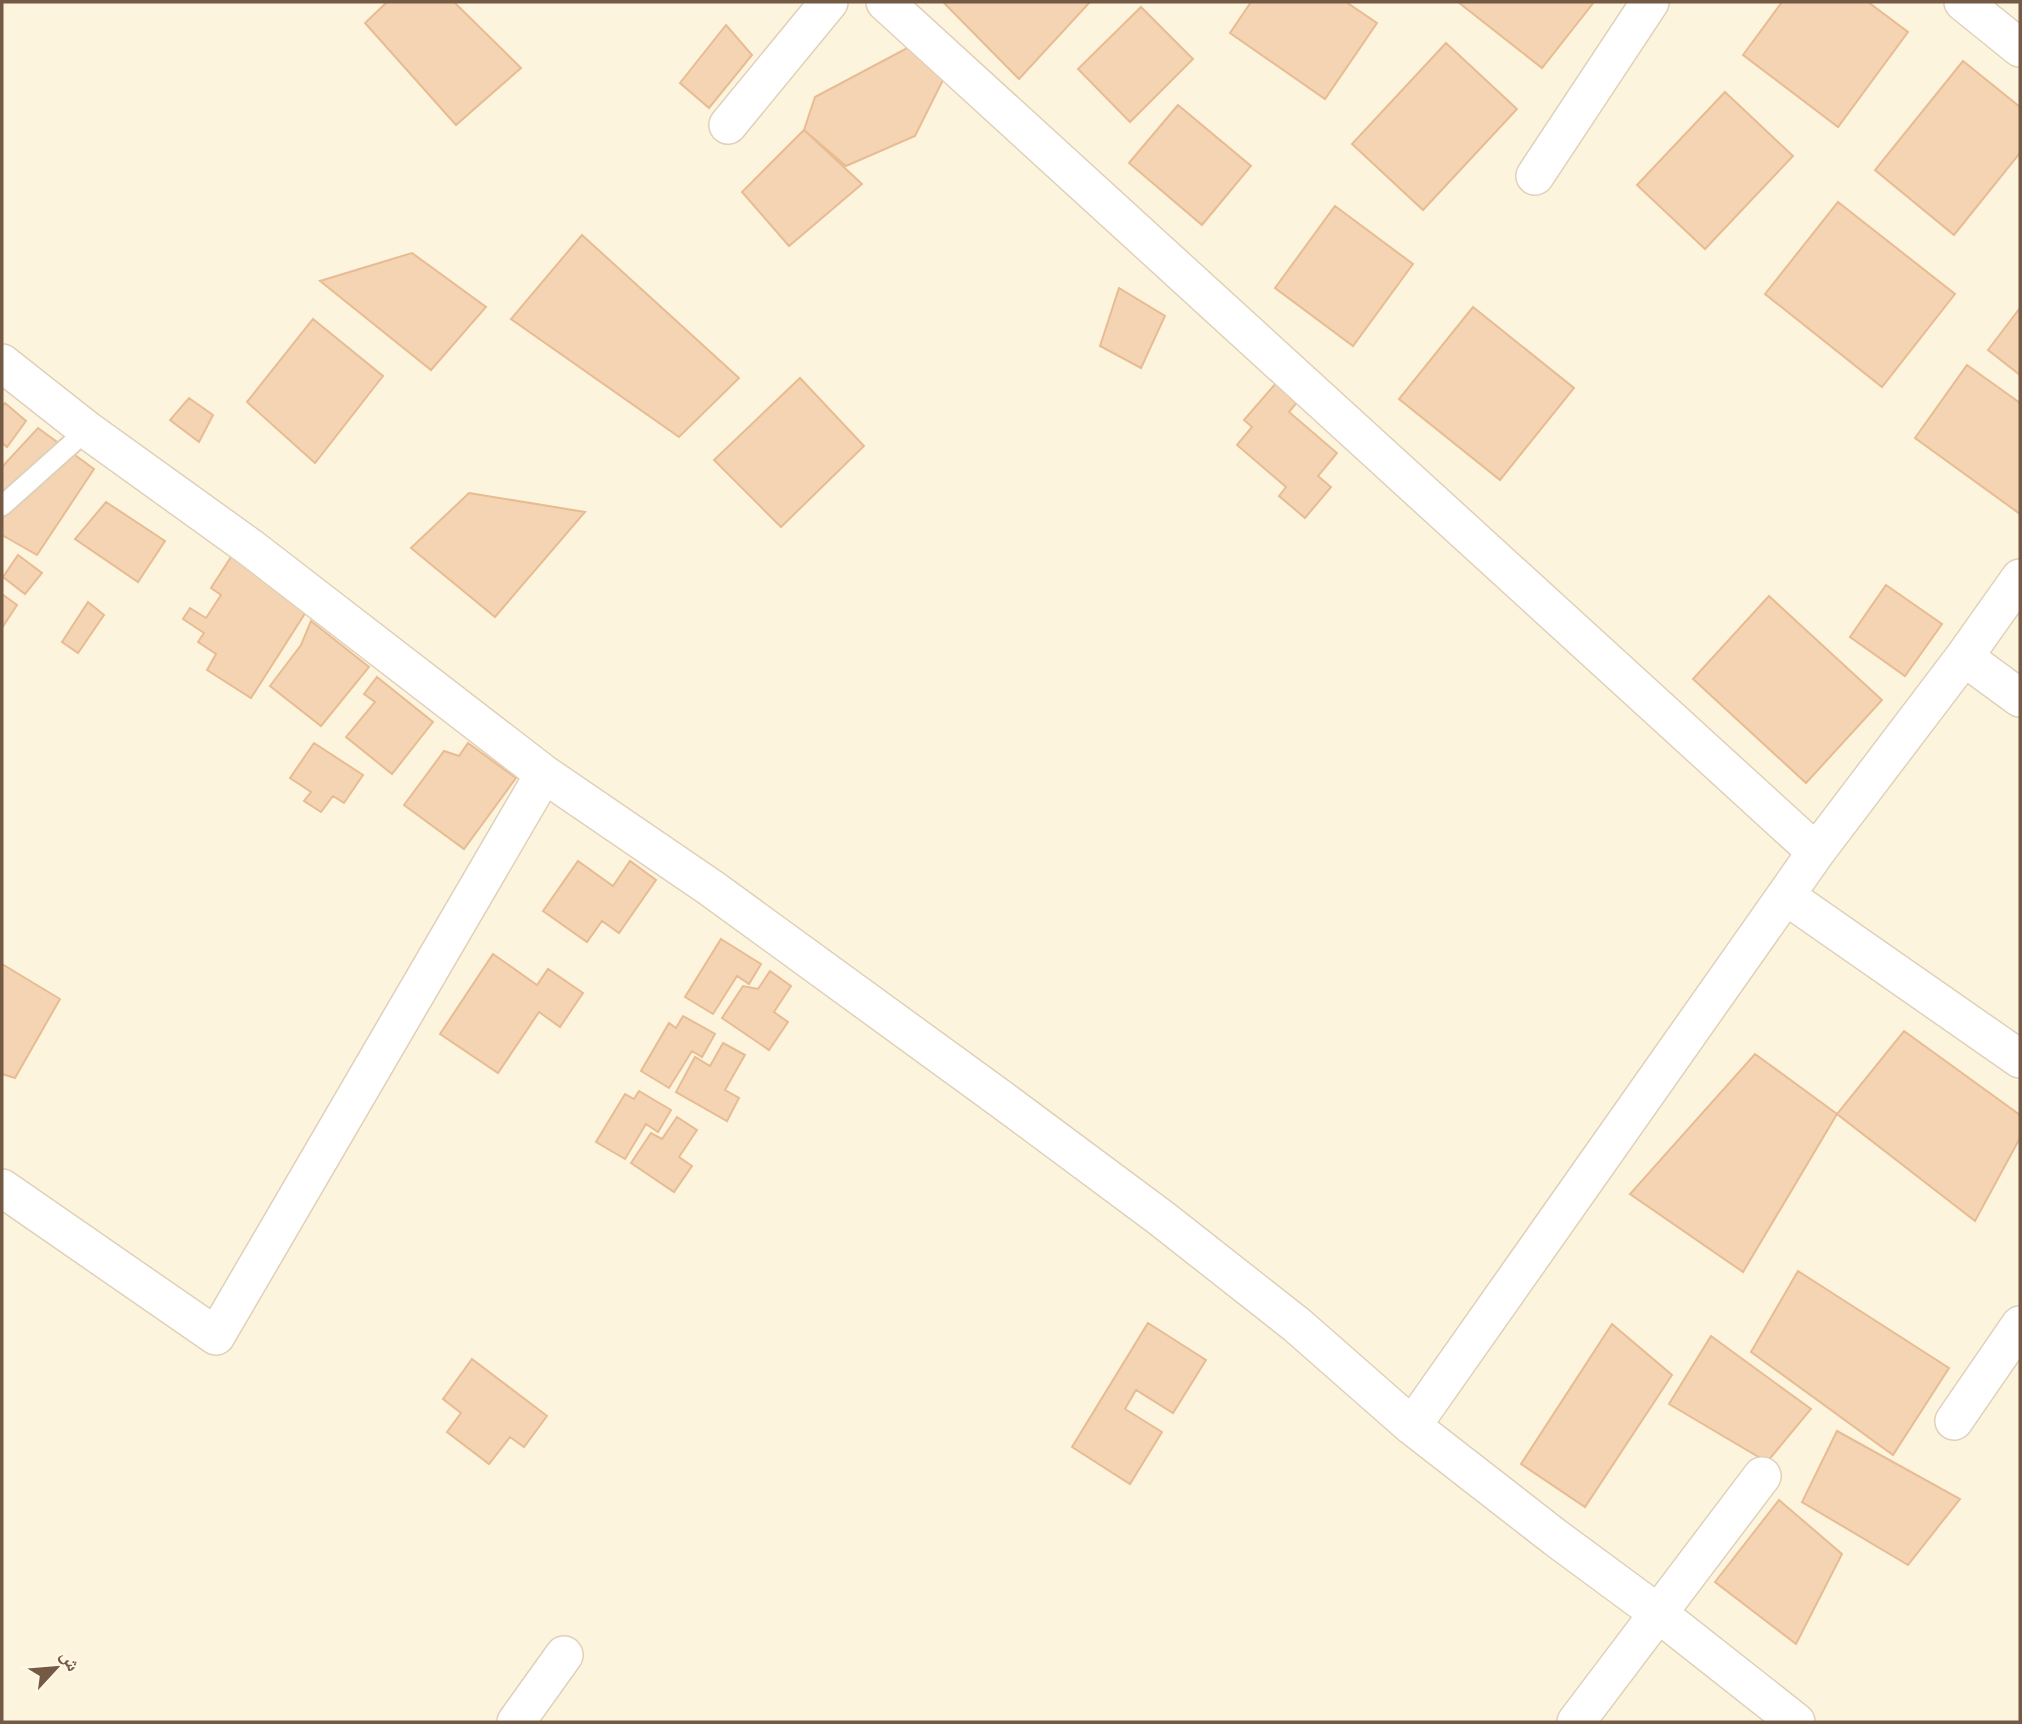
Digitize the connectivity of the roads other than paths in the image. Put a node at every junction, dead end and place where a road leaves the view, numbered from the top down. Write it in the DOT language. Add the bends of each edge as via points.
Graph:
graph roads {
  1 [pos="829,2"];
  2 [pos="885,2"];
  3 [pos="1650,2"];
  4 [pos="1963,2"];
  5 [pos="2020,48"];
  6 [pos="728,125"];
  7 [pos="1535,176"];
  8 [pos="2,363"];
  9 [pos="87,430"];
  10 [pos="2,506"];
  11 [pos="2020,578"];
  12 [pos="1964,657"];
  13 [pos="2020,698"];
  14 [pos="544,774"];
  15 [pos="1816,852"];
  16 [pos="1786,896"];
  17 [pos="2020,1059"];
  18 [pos="2,1188"];
  19 [pos="2020,1325"];
  20 [pos="1954,1421"];
  21 [pos="1412,1426"];
  22 [pos="1762,1476"];
  23 [pos="1660,1614"];
  24 [pos="564,1655"];
  25 [pos="516,1722"];
  26 [pos="1576,1722"];
  27 [pos="1796,1722"];
  1 -- 6 [label="street"];
  2 -- 15 [label="street"];
  3 -- 7 [label="street"];
  4 -- 5 [label="street"];
  8 -- 9 [label="street"];
  9 -- 10 [label="lane"];
  9 -- 14 [label="street" via="251,548"];
  11 -- 12 [label="street"];
  12 -- 13 [label="street"];
  12 -- 15 [label="street"];
  14 -- 18 [label="street" via="216,1336"];
  14 -- 21 [label="street" via="711,888 1161,1218 1297,1325"];
  15 -- 16 [label="street"];
  16 -- 17 [label="street"];
  16 -- 21 [label="street"];
  19 -- 20 [label="street"];
  21 -- 23 [label="street"];
  22 -- 23 [label="street"];
  23 -- 26 [label="street"];
  23 -- 27 [label="street"];
  24 -- 25 [label="street"];
}
